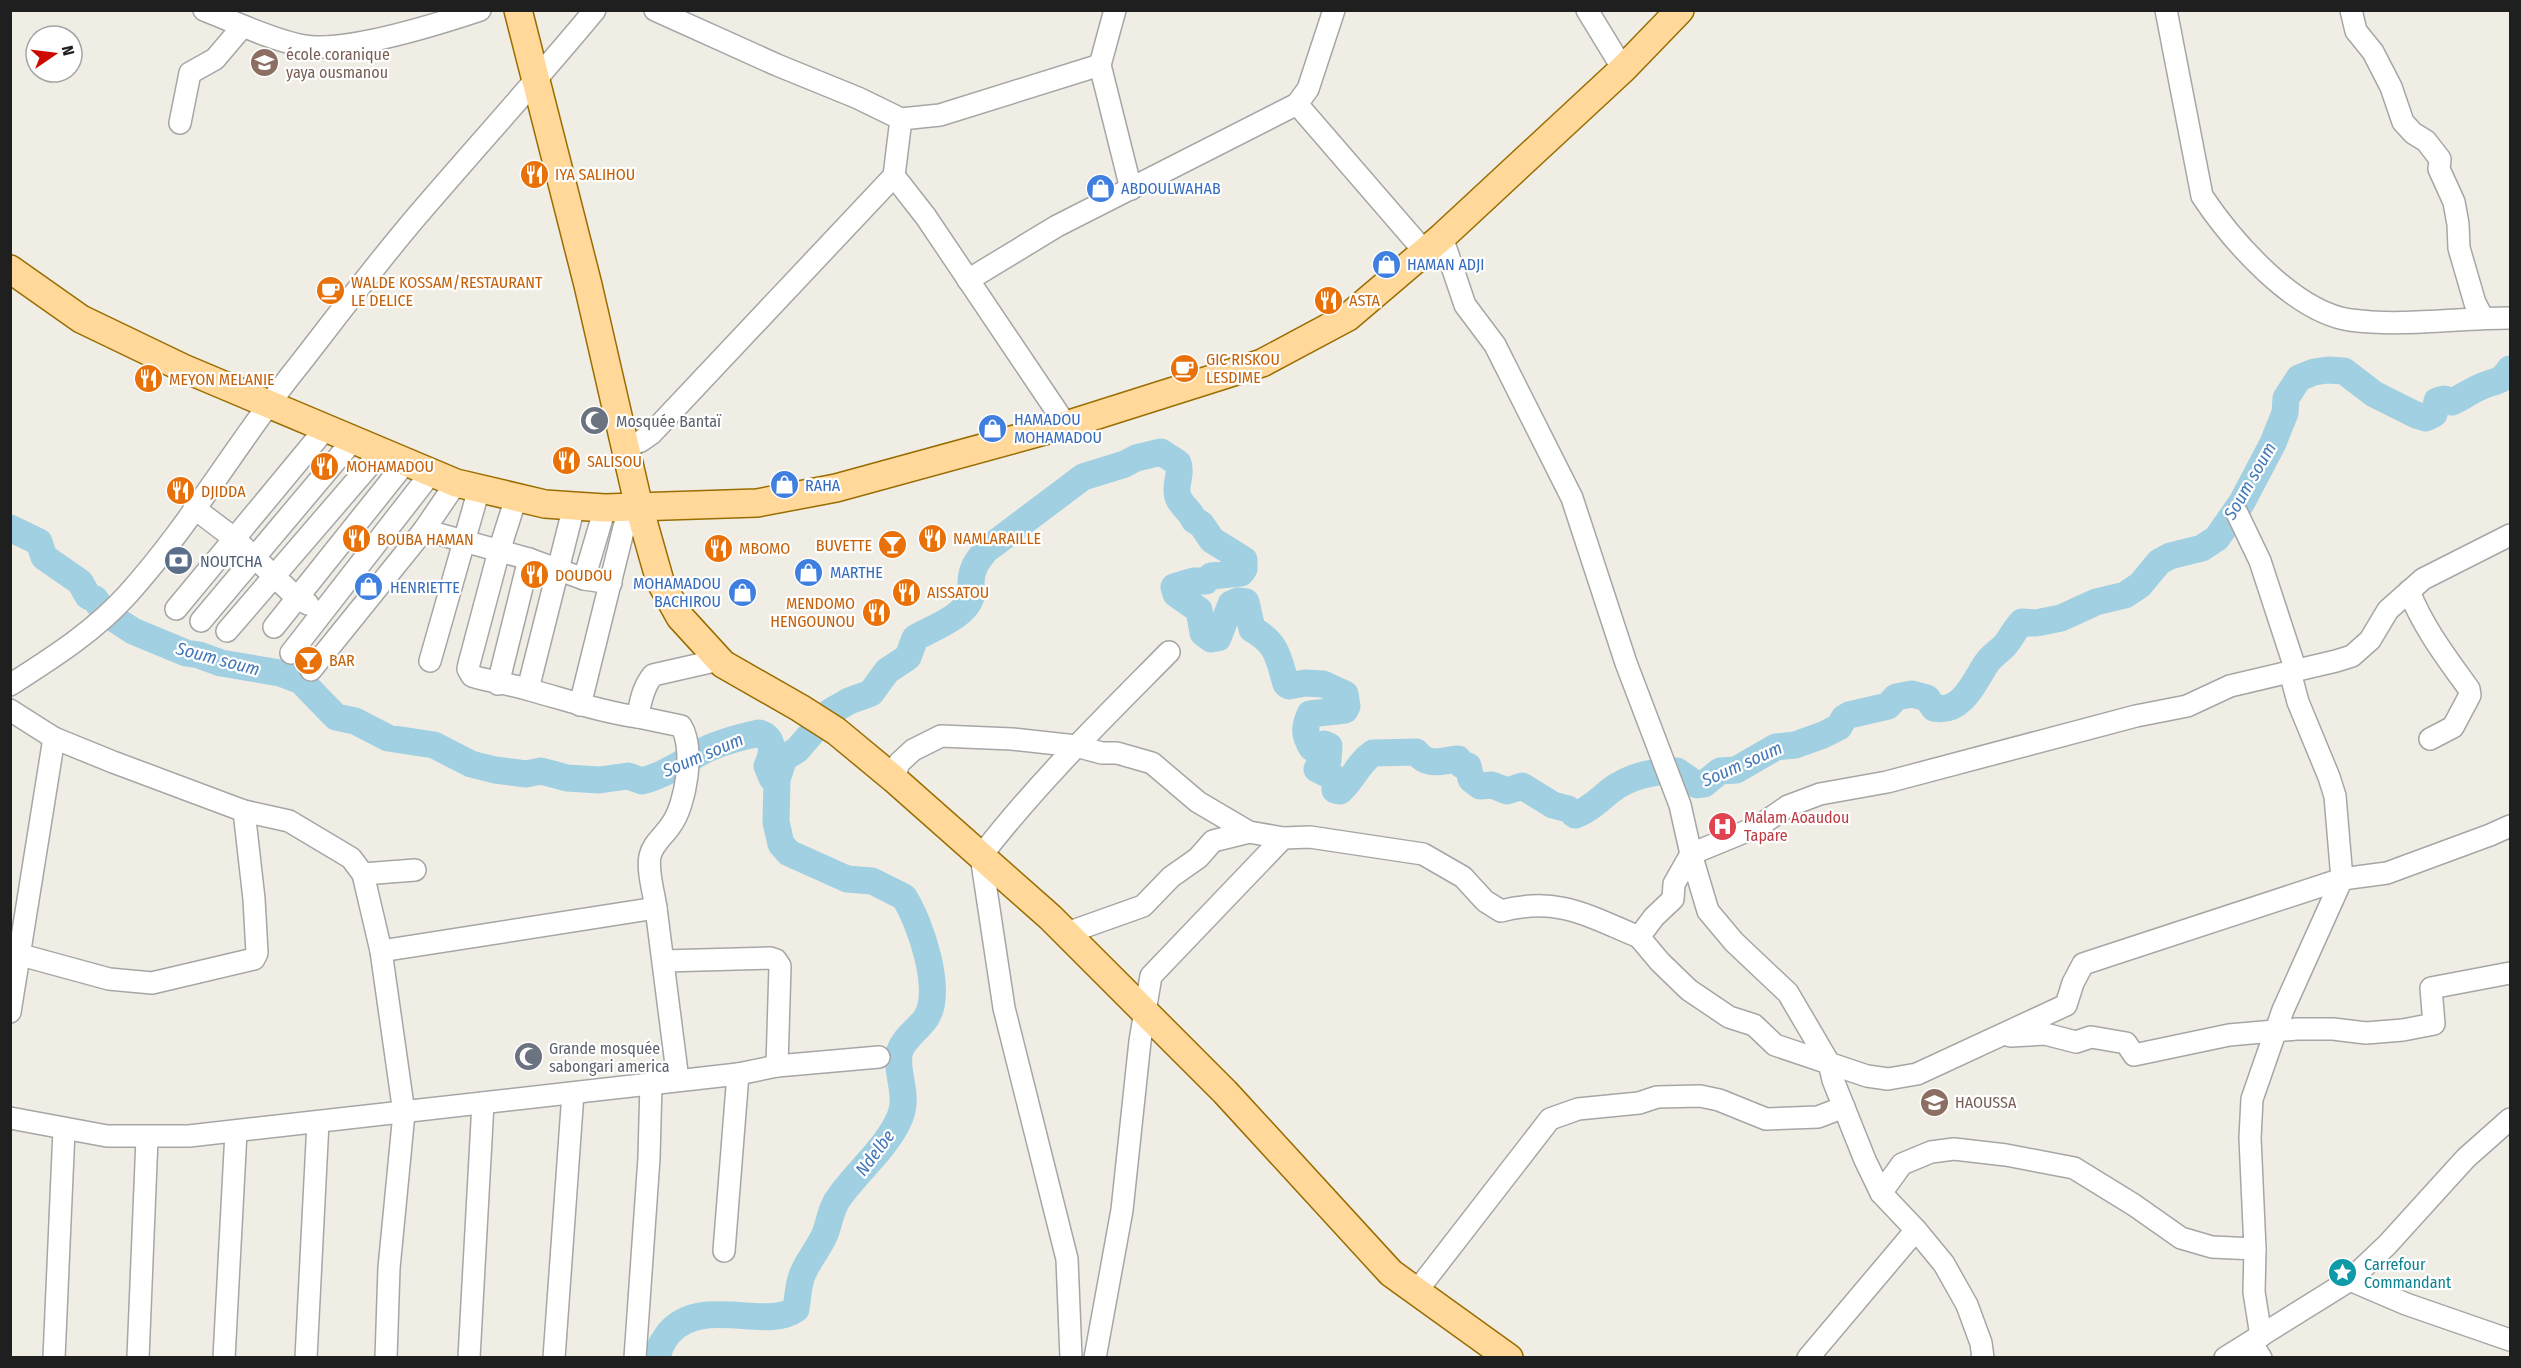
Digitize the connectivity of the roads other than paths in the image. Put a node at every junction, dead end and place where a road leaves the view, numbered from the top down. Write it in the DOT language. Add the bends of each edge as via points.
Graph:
graph roads {
  1 [pos="204,10"];
  2 [pos="480,10"];
  3 [pos="518,10"];
  4 [pos="595,10"];
  5 [pos="655,10"];
  6 [pos="1115,10"];
  7 [pos="1334,10"];
  8 [pos="1587,10"];
  9 [pos="1680,10"];
  10 [pos="2166,10"];
  11 [pos="2351,10"];
  12 [pos="243,26"];
  13 [pos="1100,65"];
  14 [pos="1623,69"];
  15 [pos="538,80"];
  16 [pos="1297,104"];
  17 [pos="901,119"];
  18 [pos="180,123"];
  19 [pos="894,176"];
  20 [pos="1131,189"];
  21 [pos="1433,244"];
  22 [pos="10,269"];
  23 [pos="968,279"];
  24 [pos="2483,318"];
  25 [pos="2511,318"];
  26 [pos="269,402"];
  27 [pos="1066,425"];
  28 [pos="326,428"];
  29 [pos="354,439"];
  30 [pos="625,447"];
  31 [pos="381,452"];
  32 [pos="405,463"];
  33 [pos="431,473"];
  34 [pos="468,486"];
  35 [pos="516,498"];
  36 [pos="574,506"];
  37 [pos="624,507"];
  38 [pos="194,508"];
  39 [pos="2237,513"];
  40 [pos="424,530"];
  41 [pos="2511,535"];
  42 [pos="235,538"];
  43 [pos="463,541"];
  44 [pos="499,550"];
  45 [pos="255,556"];
  46 [pos="529,559"];
  47 [pos="557,570"];
  48 [pos="275,574"];
  49 [pos="584,579"];
  50 [pos="611,583"];
  51 [pos="2409,591"];
  52 [pos="297,598"];
  53 [pos="176,609"];
  54 [pos="322,612"];
  55 [pos="201,621"];
  56 [pos="274,627"];
  57 [pos="344,629"];
  58 [pos="227,631"];
  59 [pos="1169,652"];
  60 [pos="291,653"];
  61 [pos="719,660"];
  62 [pos="430,661"];
  63 [pos="311,670"];
  64 [pos="2293,672"];
  65 [pos="498,684"];
  66 [pos="10,685"];
  67 [pos="528,689"];
  68 [pos="580,705"];
  69 [pos="11,711"];
  70 [pos="638,717"];
  71 [pos="54,738"];
  72 [pos="2430,739"];
  73 [pos="1076,746"];
  74 [pos="894,779"];
  75 [pos="244,811"];
  76 [pos="2511,826"];
  77 [pos="1249,832"];
  78 [pos="1283,838"];
  79 [pos="1691,854"];
  80 [pos="981,855"];
  81 [pos="415,870"];
  82 [pos="363,874"];
  83 [pos="2342,879"];
  84 [pos="656,908"];
  85 [pos="1067,933"];
  86 [pos="1639,937"];
  87 [pos="381,951"];
  88 [pos="21,955"];
  89 [pos="664,961"];
  90 [pos="2511,974"];
  91 [pos="1145,1010"];
  92 [pos="10,1012"];
  93 [pos="2275,1031"];
  94 [pos="1998,1036"];
  95 [pos="879,1057"];
  96 [pos="1829,1063"];
  97 [pos="777,1066"];
  98 [pos="738,1074"];
  99 [pos="678,1080"];
  100 [pos="651,1083"];
  101 [pos="573,1093"];
  102 [pos="483,1102"];
  103 [pos="1844,1107"];
  104 [pos="405,1113"];
  105 [pos="10,1118"];
  106 [pos="2511,1119"];
  107 [pos="318,1122"];
  108 [pos="64,1130"];
  109 [pos="236,1132"];
  110 [pos="147,1138"];
  111 [pos="1881,1193"];
  112 [pos="1916,1230"];
  113 [pos="2255,1249"];
  114 [pos="724,1251"];
  115 [pos="2350,1280"];
  116 [pos="1416,1292"];
  117 [pos="2511,1340"];
  118 [pos="2258,1345"];
  119 [pos="54,1358"];
  120 [pos="138,1358"];
  121 [pos="224,1358"];
  122 [pos="306,1358"];
  123 [pos="386,1358"];
  124 [pos="469,1358"];
  125 [pos="554,1358"];
  126 [pos="635,1358"];
  127 [pos="1071,1358"];
  128 [pos="1095,1358"];
  129 [pos="1509,1358"];
  130 [pos="1808,1358"];
  131 [pos="1983,1358"];
  132 [pos="2225,1358"];
  1 -- 12 [label="street"];
  2 -- 12 [label="street" via="328,47 301,46"];
  3 -- 15 [label="main road"];
  4 -- 15 [label="street"];
  5 -- 17 [label="street"];
  6 -- 13 [label="street"];
  7 -- 16 [label="street" via="1308,89"];
  8 -- 14 [label="street"];
  9 -- 14 [label="main road"];
  10 -- 24 [label="street" via="2202,196 2274,280 2307,304 2348,320"];
  11 -- 24 [label="street" via="2356,32 2373,52 2403,123 2426,141 2440,159 2439,170 2454,202 2458,248"];
  12 -- 18 [label="street" via="215,59 190,73"];
  13 -- 17 [label="street" via="939,115"];
  13 -- 20 [label="street"];
  14 -- 21 [label="main road"];
  15 -- 26 [label="street" via="416,217"];
  15 -- 30 [label="main road"];
  16 -- 20 [label="street"];
  16 -- 21 [label="street"];
  17 -- 19 [label="street"];
  19 -- 23 [label="street"];
  19 -- 30 [label="street" via="651,434"];
  20 -- 23 [label="street" via="1057,226"];
  21 -- 27 [label="main road" via="1348,317 1262,363"];
  21 -- 79 [label="street" via="1465,305 1495,345 1572,498 1626,663 1680,805"];
  22 -- 26 [label="main road" via="81,319 183,368"];
  23 -- 27 [label="street"];
  24 -- 25 [label="street"];
  26 -- 28 [label="main road"];
  26 -- 38 [label="street"];
  27 -- 37 [label="main road" via="836,488 757,503"];
  28 -- 29 [label="main road"];
  28 -- 42 [label="street"];
  29 -- 31 [label="main road"];
  29 -- 45 [label="street"];
  30 -- 37 [label="main road"];
  31 -- 32 [label="main road"];
  31 -- 48 [label="street"];
  32 -- 33 [label="main road"];
  32 -- 52 [label="street"];
  33 -- 34 [label="main road"];
  33 -- 54 [label="street"];
  34 -- 35 [label="main road"];
  34 -- 40 [label="street"];
  34 -- 43 [label="street"];
  35 -- 36 [label="main road"];
  35 -- 44 [label="street"];
  36 -- 37 [label="main road"];
  36 -- 47 [label="street"];
  37 -- 49 [label="street"];
  37 -- 50 [label="street"];
  37 -- 61 [label="main road" via="680,617"];
  38 -- 42 [label="street"];
  38 -- 66 [label="street" via="128,593 105,616 58,655"];
  39 -- 64 [label="street" via="2260,561"];
  40 -- 43 [label="street"];
  40 -- 57 [label="street"];
  41 -- 51 [label="street" via="2423,579"];
  42 -- 45 [label="street"];
  42 -- 53 [label="street"];
  43 -- 44 [label="street"];
  43 -- 62 [label="street"];
  44 -- 46 [label="street"];
  44 -- 65 [label="street" via="468,669 472,676"];
  45 -- 48 [label="street"];
  45 -- 55 [label="street"];
  46 -- 47 [label="street"];
  46 -- 65 [label="street"];
  47 -- 49 [label="street"];
  47 -- 67 [label="street"];
  48 -- 52 [label="street"];
  48 -- 58 [label="street"];
  49 -- 50 [label="street"];
  50 -- 68 [label="street"];
  51 -- 64 [label="street" via="2388,610 2370,640 2352,656"];
  51 -- 72 [label="street" via="2436,643 2470,695 2453,727"];
  52 -- 54 [label="street"];
  52 -- 56 [label="street"];
  54 -- 57 [label="street"];
  54 -- 60 [label="street"];
  57 -- 63 [label="street"];
  59 -- 73 [label="street"];
  61 -- 70 [label="street" via="653,675 647,682"];
  61 -- 74 [label="main road" via="836,731"];
  64 -- 79 [label="street" via="2230,686 2187,706 1887,782 1820,794 1788,806 1759,826"];
  64 -- 83 [label="street" via="2298,702 2335,796"];
  65 -- 67 [label="street"];
  67 -- 68 [label="street"];
  68 -- 70 [label="street"];
  69 -- 71 [label="street"];
  70 -- 84 [label="street" via="681,726 688,750 678,809 650,858"];
  71 -- 75 [label="street"];
  71 -- 88 [label="street"];
  73 -- 74 [label="street" via="941,736 913,750 899,763"];
  73 -- 77 [label="street" via="1152,763 1198,802"];
  73 -- 80 [label="street"];
  74 -- 80 [label="main road"];
  75 -- 82 [label="street" via="289,821 351,858"];
  75 -- 88 [label="street" via="255,899 254,959 152,982 109,980"];
  76 -- 83 [label="street" via="2386,873"];
  77 -- 78 [label="street"];
  77 -- 85 [label="street" via="1213,841 1143,906"];
  78 -- 86 [label="street" via="1310,837 1424,854 1463,877 1485,901 1501,911 1564,907"];
  78 -- 91 [label="street" via="1151,976"];
  79 -- 86 [label="street" via="1674,884 1673,899"];
  79 -- 96 [label="street" via="1708,911 1734,942 1788,993"];
  80 -- 85 [label="main road"];
  80 -- 127 [label="street" via="1004,1008 1067,1259"];
  81 -- 82 [label="street"];
  82 -- 87 [label="street"];
  83 -- 93 [label="street"];
  83 -- 94 [label="street" via="2083,964 2066,1005"];
  84 -- 87 [label="street"];
  84 -- 89 [label="street"];
  85 -- 91 [label="main road"];
  86 -- 96 [label="street" via="1659,962 1712,1007 1754,1025 1775,1045"];
  87 -- 104 [label="street"];
  88 -- 92 [label="street"];
  89 -- 97 [label="street" via="776,960 780,966"];
  89 -- 99 [label="street"];
  90 -- 93 [label="street" via="2431,988 2434,1024 2366,1033 2333,1029"];
  91 -- 116 [label="main road" via="1391,1273"];
  91 -- 128 [label="street" via="1122,1210"];
  93 -- 94 [label="street" via="2229,1035 2134,1055 2126,1043 2091,1037 2076,1042 2045,1034"];
  93 -- 113 [label="street" via="2252,1099"];
  94 -- 96 [label="street" via="1917,1074 1867,1076"];
  95 -- 97 [label="street"];
  96 -- 103 [label="street"];
  97 -- 98 [label="street"];
  98 -- 99 [label="street"];
  98 -- 114 [label="street"];
  99 -- 100 [label="street"];
  100 -- 101 [label="street"];
  100 -- 126 [label="street"];
  101 -- 102 [label="street"];
  101 -- 125 [label="street"];
  102 -- 104 [label="street"];
  102 -- 124 [label="street"];
  103 -- 111 [label="street"];
  103 -- 116 [label="street" via="1818,1117 1766,1119 1719,1100 1658,1096 1639,1103 1578,1109 1550,1119"];
  104 -- 107 [label="street"];
  104 -- 123 [label="street" via="389,1268"];
  105 -- 108 [label="street"];
  106 -- 115 [label="street" via="2466,1158"];
  107 -- 109 [label="street"];
  107 -- 122 [label="street"];
  108 -- 110 [label="street"];
  108 -- 119 [label="street"];
  109 -- 110 [label="street"];
  109 -- 121 [label="street"];
  110 -- 120 [label="street"];
  111 -- 112 [label="street"];
  111 -- 113 [label="street" via="1902,1164 1931,1152 1954,1149 2006,1155 2074,1168 2181,1238 2212,1247"];
  112 -- 130 [label="street"];
  112 -- 131 [label="street" via="1944,1264 1966,1305"];
  113 -- 118 [label="street"];
  115 -- 117 [label="street"];
  115 -- 118 [label="street"];
  116 -- 129 [label="main road"];
  118 -- 132 [label="street"];
}
